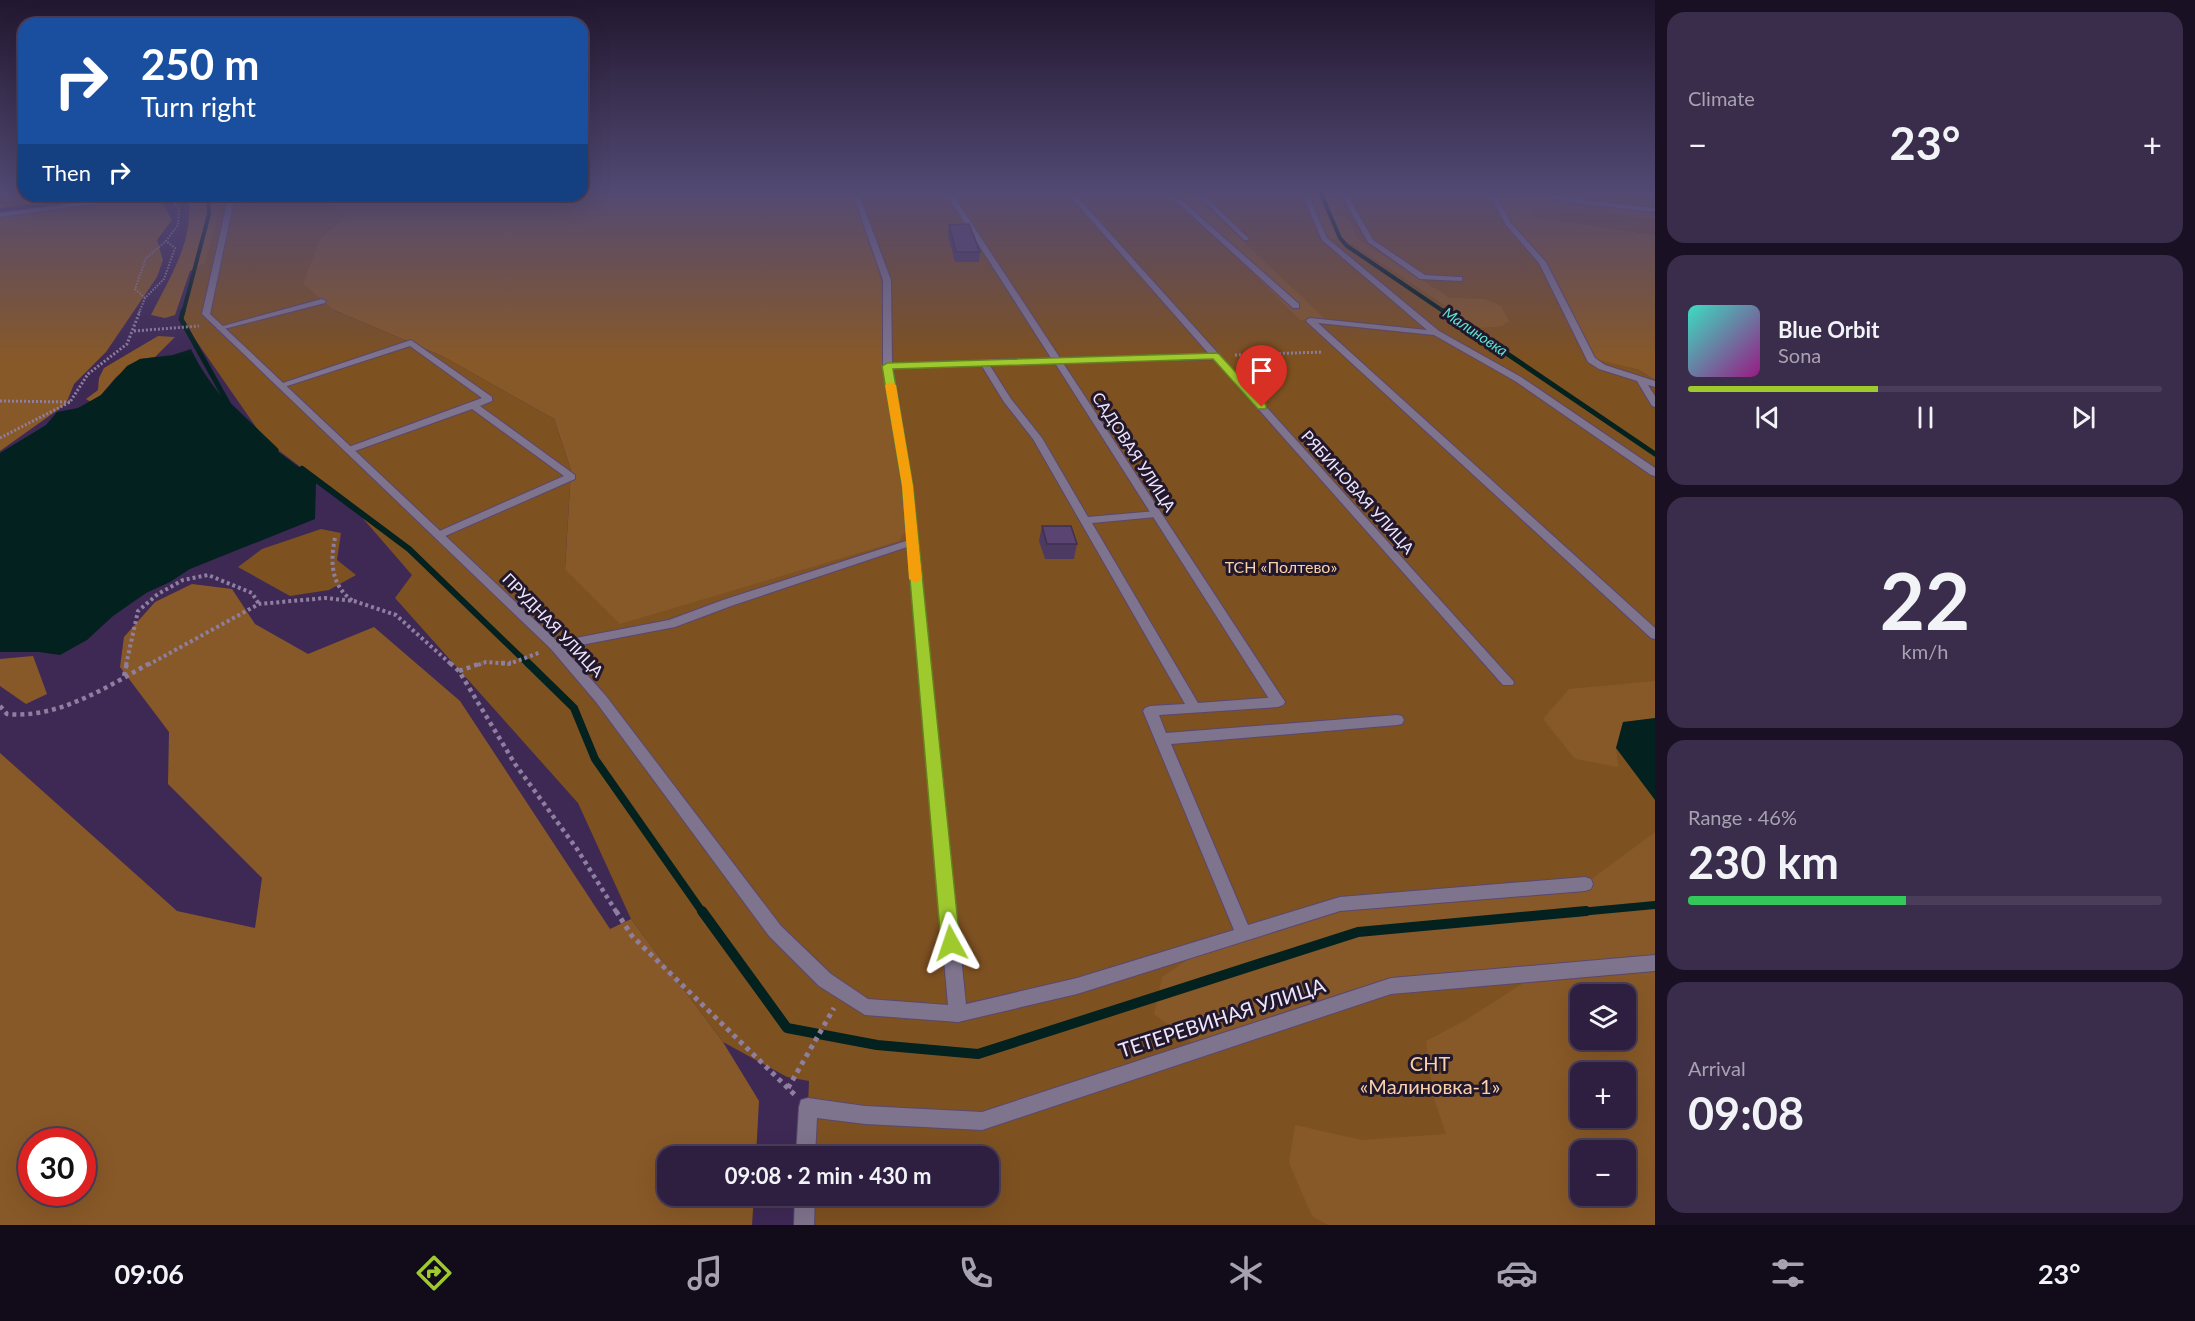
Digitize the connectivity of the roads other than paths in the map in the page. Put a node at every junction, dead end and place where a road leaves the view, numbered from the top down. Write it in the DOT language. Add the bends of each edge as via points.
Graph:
graph roads {
  1 [pos="221,246"];
  2 [pos="875,246"];
  3 [pos="983,246"];
  4 [pos="1118,246"];
  5 [pos="1230,246"];
  6 [pos="1333,246"];
  7 [pos="1378,246"];
  8 [pos="1528,246"];
  9 [pos="1459,279"];
  10 [pos="322,301"];
  11 [pos="1296,306"];
  12 [pos="220,328"];
  13 [pos="1436,333"];
  14 [pos="1216,356"];
  15 [pos="1057,360"];
  16 [pos="984,363"];
  17 [pos="887,366"];
  18 [pos="1640,379"];
  19 [pos="1655,384"];
  20 [pos="281,385"];
  21 [pos="1655,404"];
  22 [pos="473,405"];
  23 [pos="349,450"];
  24 [pos="1655,473"];
  25 [pos="1156,514"];
  26 [pos="1086,520"];
  27 [pos="439,535"];
  28 [pos="912,542"];
  29 [pos="1655,635"];
  30 [pos="555,646"];
  31 [pos="1508,682"];
  32 [pos="1194,708"];
  33 [pos="1397,720"];
  34 [pos="1162,739"];
  35 [pos="1585,884"];
  36 [pos="1244,934"];
  37 [pos="1655,963"];
  38 [pos="958,1014"];
  39 [pos="806,1146"];
  40 [pos="805,1206"];
  41 [pos="804,1225"];
  1 -- 12 [label="street, ПРУДНАЯ УЛИЦА" via="206,314"];
  2 -- 17 [label="street" via="887,280"];
  3 -- 15 [label="street, САДОВАЯ УЛИЦА"];
  4 -- 14 [label="street, РЯБИНОВАЯ УЛИЦА"];
  5 -- 11 [label="street"];
  6 -- 13 [label="street"];
  7 -- 9 [label="street" via="1423,277"];
  8 -- 18 [label="street" via="1542,262 1591,360"];
  10 -- 12 [label="street"];
  12 -- 20 [label="street, ПРУДНАЯ УЛИЦА"];
  13 -- 24 [label="street" via="1518,379"];
  13 -- 29 [label="street" via="1310,320"];
  14 -- 15 [label="street"];
  14 -- 31 [label="street, РЯБИНОВАЯ УЛИЦА"];
  15 -- 16 [label="street"];
  15 -- 25 [label="street, САДОВАЯ УЛИЦА"];
  16 -- 17 [label="street"];
  16 -- 26 [label="street" via="1037,438"];
  17 -- 28 [label="street" via="908,486"];
  18 -- 19 [label="street"];
  18 -- 21 [label="street"];
  20 -- 22 [label="street" via="411,343 489,399"];
  20 -- 23 [label="street, ПРУДНАЯ УЛИЦА"];
  22 -- 23 [label="street"];
  22 -- 27 [label="street" via="571,477"];
  23 -- 27 [label="street, ПРУДНАЯ УЛИЦА"];
  25 -- 26 [label="street"];
  25 -- 32 [label="street, САДОВАЯ УЛИЦА" via="1278,702"];
  26 -- 32 [label="street"];
  27 -- 30 [label="street, ПРУДНАЯ УЛИЦА"];
  28 -- 30 [label="street" via="671,624"];
  28 -- 38 [label="street"];
  30 -- 38 [label="street, ПРУДНАЯ УЛИЦА" via="602,699 775,931 825,980 865,1006"];
  32 -- 34 [label="street" via="1150,711"];
  33 -- 34 [label="street"];
  34 -- 36 [label="street"];
  35 -- 36 [label="street, ПРУДНАЯ УЛИЦА" via="1340,904"];
  36 -- 38 [label="street, ПРУДНАЯ УЛИЦА" via="1077,986"];
  37 -- 39 [label="street, ТЕТЕРЕВИНАЯ УЛИЦА" via="1391,986 982,1121 865,1115 808,1107"];
  40 -- 41 [label="street"];
}
